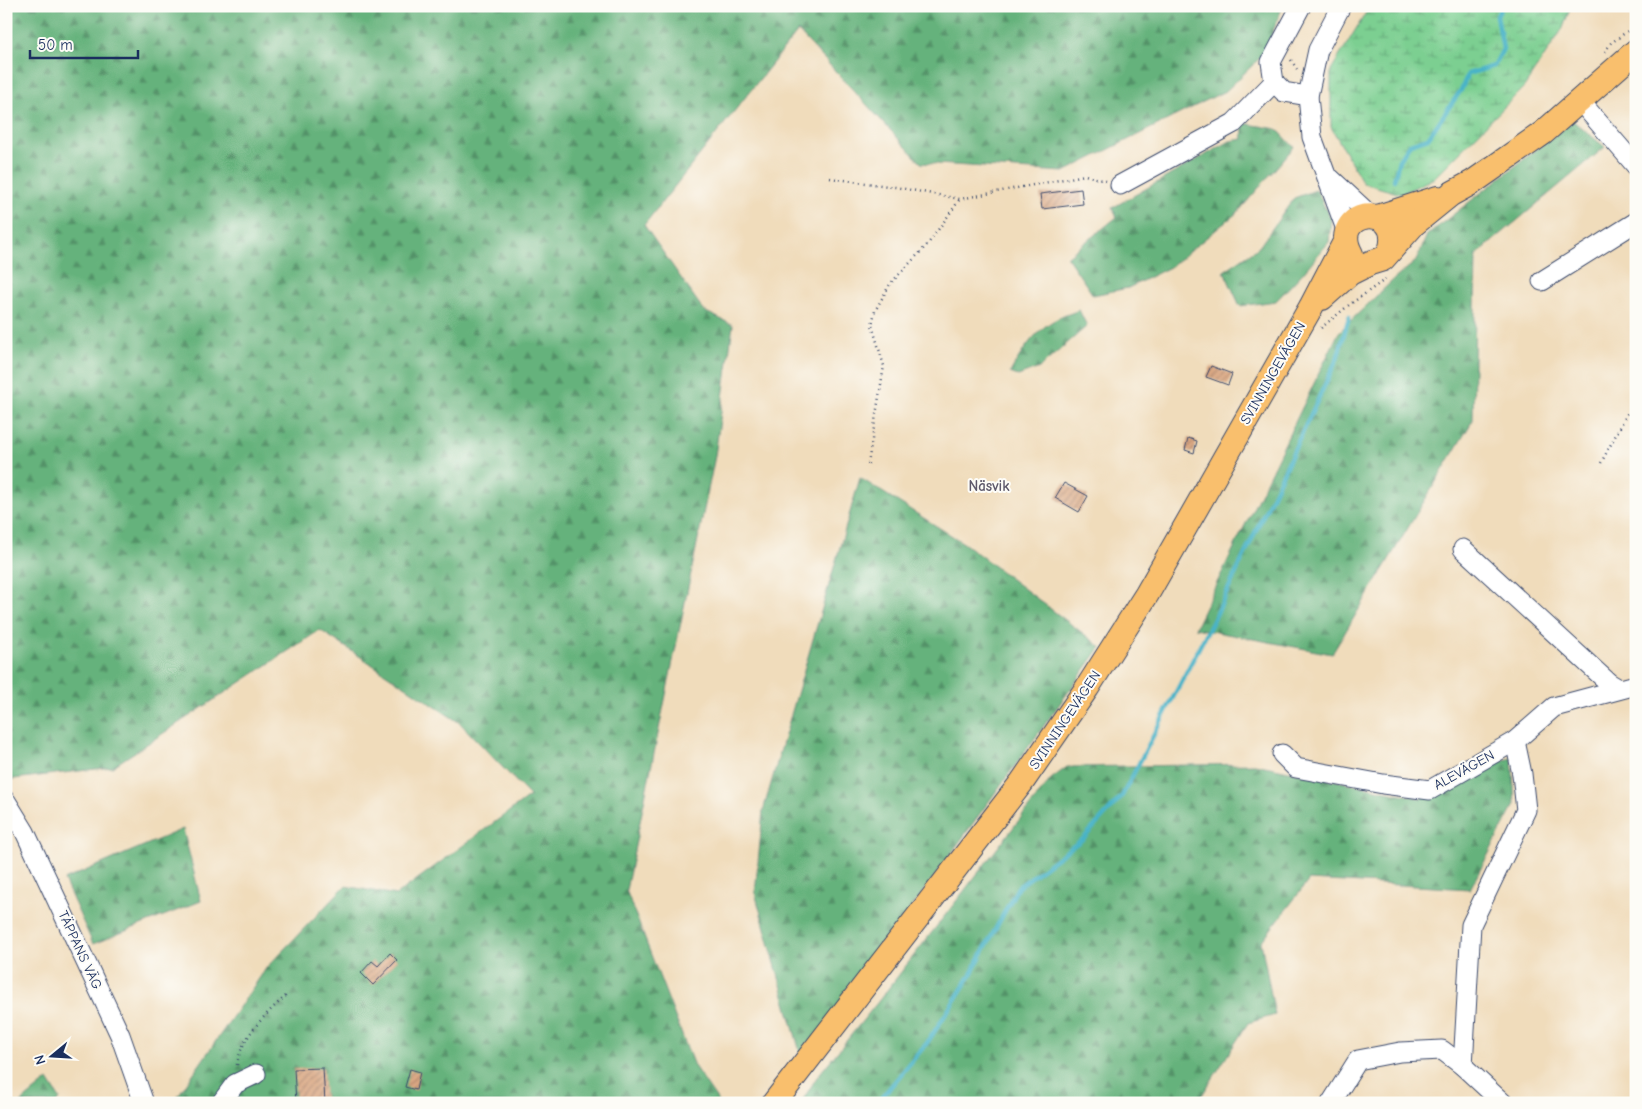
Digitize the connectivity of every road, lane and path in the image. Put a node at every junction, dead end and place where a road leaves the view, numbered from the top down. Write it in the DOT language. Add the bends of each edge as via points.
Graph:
graph roads {
  1 [pos="1301,6"];
  2 [pos="1341,6"];
  3 [pos="1636,25"];
  4 [pos="1636,51"];
  5 [pos="1600,58"];
  6 [pos="1274,82"];
  7 [pos="1308,96"];
  8 [pos="1580,101"];
  9 [pos="1636,166"];
  10 [pos="1327,175"];
  11 [pos="830,178"];
  12 [pos="1120,184"];
  13 [pos="1451,194"];
  14 [pos="960,198"];
  15 [pos="1374,216"];
  16 [pos="1636,222"];
  17 [pos="1346,236"];
  18 [pos="1392,248"];
  19 [pos="1370,263"];
  20 [pos="1542,281"];
  21 [pos="1311,307"];
  22 [pos="1636,401"];
  23 [pos="1601,463"];
  24 [pos="868,464"];
  25 [pos="1464,549"];
  26 [pos="1628,687"];
  27 [pos="1514,741"];
  28 [pos="1282,754"];
  29 [pos="6,801"];
  30 [pos="288,994"];
  31 [pos="1463,1066"];
  32 [pos="256,1074"];
  33 [pos="235,1084"];
  34 [pos="144,1103"];
  35 [pos="221,1103"];
  36 [pos="774,1103"];
  37 [pos="1331,1103"];
  38 [pos="1503,1103"];
  1 -- 6 [label="street" via="1271,62"];
  2 -- 7 [label="street" via="1318,50"];
  3 -- 5 [label="path" via="1611,43"];
  4 -- 8 [label="main road, SVINNINGEVÄGEN"];
  6 -- 7 [label="street" via="1284,92"];
  6 -- 12 [label="street" via="1234,123"];
  7 -- 10 [label="street" via="1312,137"];
  8 -- 9 [label="street"];
  8 -- 13 [label="main road, SVINNINGEVÄGEN" via="1543,133"];
  10 -- 15 [label="street"];
  10 -- 17 [label="street"];
  11 -- 14 [label="path"];
  12 -- 14 [label="path" via="1085,175"];
  13 -- 15 [label="main road, SVINNINGEVÄGEN"];
  13 -- 18 [label="main road, SVINNINGEVÄGEN" via="1414,224"];
  14 -- 24 [label="path" via="928,244 890,284 875,311 872,324 884,366"];
  15 -- 17 [label="main road, SVINNINGEVÄGEN" via="1356,220"];
  15 -- 18 [label="main road" via="1390,227"];
  16 -- 20 [label="street"];
  17 -- 19 [label="main road" via="1351,254"];
  17 -- 21 [label="main road, SVINNINGEVÄGEN"];
  18 -- 19 [label="main road, SVINNINGEVÄGEN" via="1383,259"];
  19 -- 21 [label="main road, SVINNINGEVÄGEN" via="1350,273"];
  21 -- 36 [label="main road, SVINNINGEVÄGEN" via="1146,594 1087,688 1022,782"];
  22 -- 23 [label="path"];
  25 -- 26 [label="street" via="1608,683"];
  26 -- 27 [label="street, ALEVÄGEN" via="1554,707"];
  27 -- 28 [label="street, ALEVÄGEN" via="1430,790 1296,768"];
  27 -- 31 [label="street" via="1526,810 1471,925"];
  29 -- 34 [label="street, TÄPPANS VÄG" via="25,832 120,1035"];
  30 -- 33 [label="path" via="261,1018 239,1054"];
  31 -- 37 [label="street" via="1442,1050 1400,1052 1358,1060"];
  31 -- 38 [label="street"];
  32 -- 33 [label="street"];
  33 -- 35 [label="street"];
}
